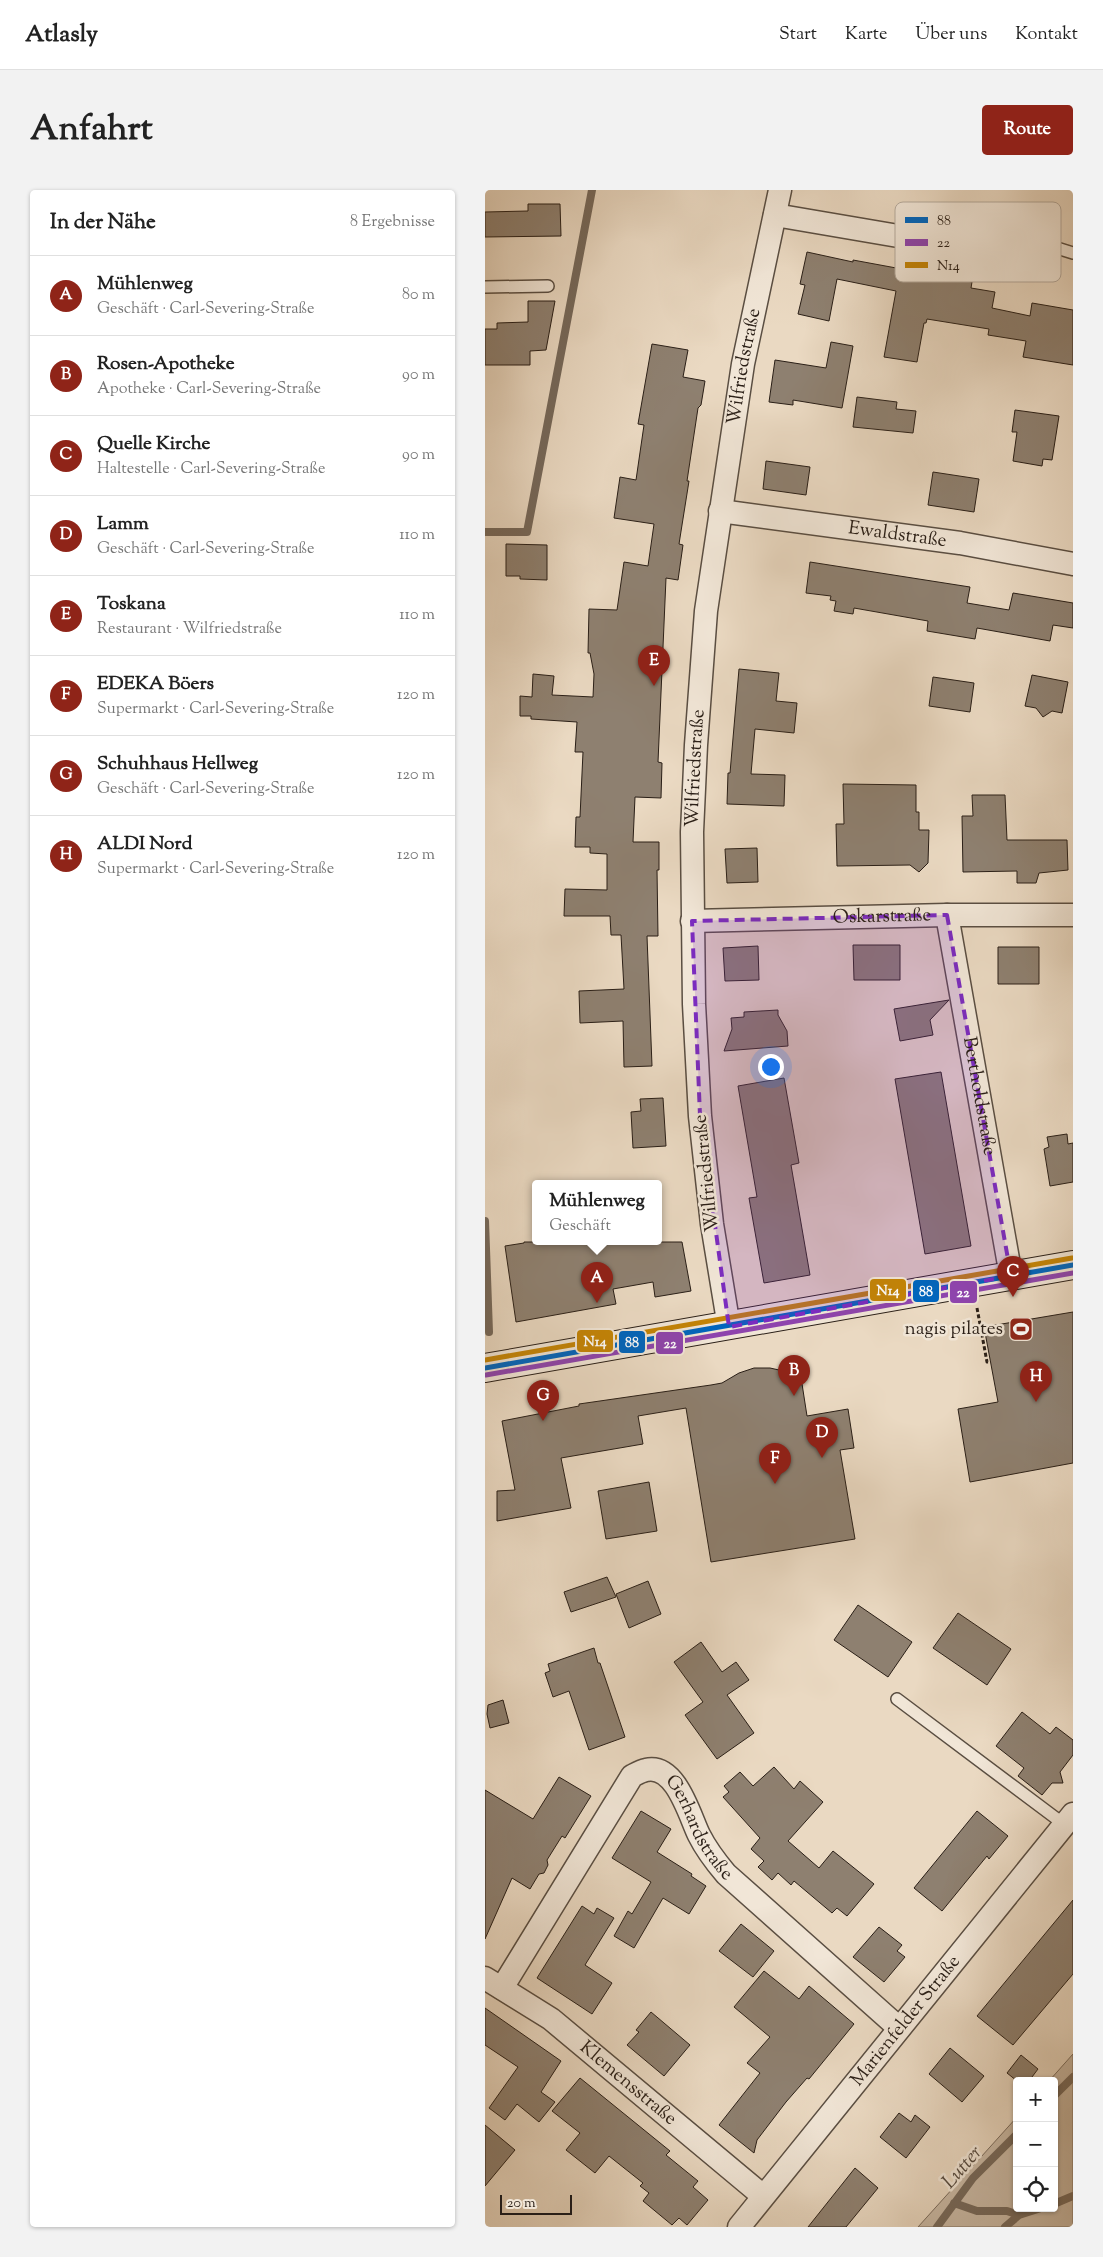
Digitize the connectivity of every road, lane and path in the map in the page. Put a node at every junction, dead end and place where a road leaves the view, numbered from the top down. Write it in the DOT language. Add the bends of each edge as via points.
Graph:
graph roads {
  1 [pos="780,190"];
  2 [pos="775,215"];
  3 [pos="895,235"];
  4 [pos="548,286"];
  5 [pos="485,287"];
  6 [pos="720,512"];
  7 [pos="1073,564"];
  8 [pos="1073,915"];
  9 [pos="947,916"];
  10 [pos="692,921"];
  11 [pos="1073,1265"];
  12 [pos="1011,1276"];
  13 [pos="977,1310"];
  14 [pos="729,1327"];
  15 [pos="991,1362"];
  16 [pos="485,1368"];
  17 [pos="897,1699"];
  18 [pos="1069,1819"];
  19 [pos="494,1983"];
  20 [pos="899,2028"];
  21 [pos="763,2196"];
  22 [pos="739,2227"];
  1 -- 2 [label="street, Wilfriedstraße"];
  2 -- 3 [label="street"];
  2 -- 6 [label="street, Wilfriedstraße" via="743,364"];
  4 -- 5 [label="lane"];
  6 -- 7 [label="street, Ewaldstraße" via="960,543"];
  6 -- 10 [label="street, Wilfriedstraße" via="706,611 695,745"];
  8 -- 9 [label="street, Oskarstraße"];
  9 -- 10 [label="street, Oskarstraße"];
  9 -- 12 [label="street, Bertholdstraße"];
  10 -- 14 [label="street, Wilfriedstraße" via="700,1116 712,1224"];
  11 -- 12 [label="street"];
  12 -- 14 [label="street"];
  13 -- 15 [label="path" via="987,1362"];
  14 -- 16 [label="street"];
  17 -- 18 [label="lane"];
  18 -- 20 [label="street, Marienfelder Straße"];
  19 -- 20 [label="street, Gerhardstraße" via="632,1776 648,1769 662,1773 673,1782 687,1802 710,1855 725,1874"];
  19 -- 21 [label="street, Klemensstraße" via="551,2019"];
  20 -- 21 [label="street, Marienfelder Straße"];
  21 -- 22 [label="street, Marienfelder Straße"];
}
